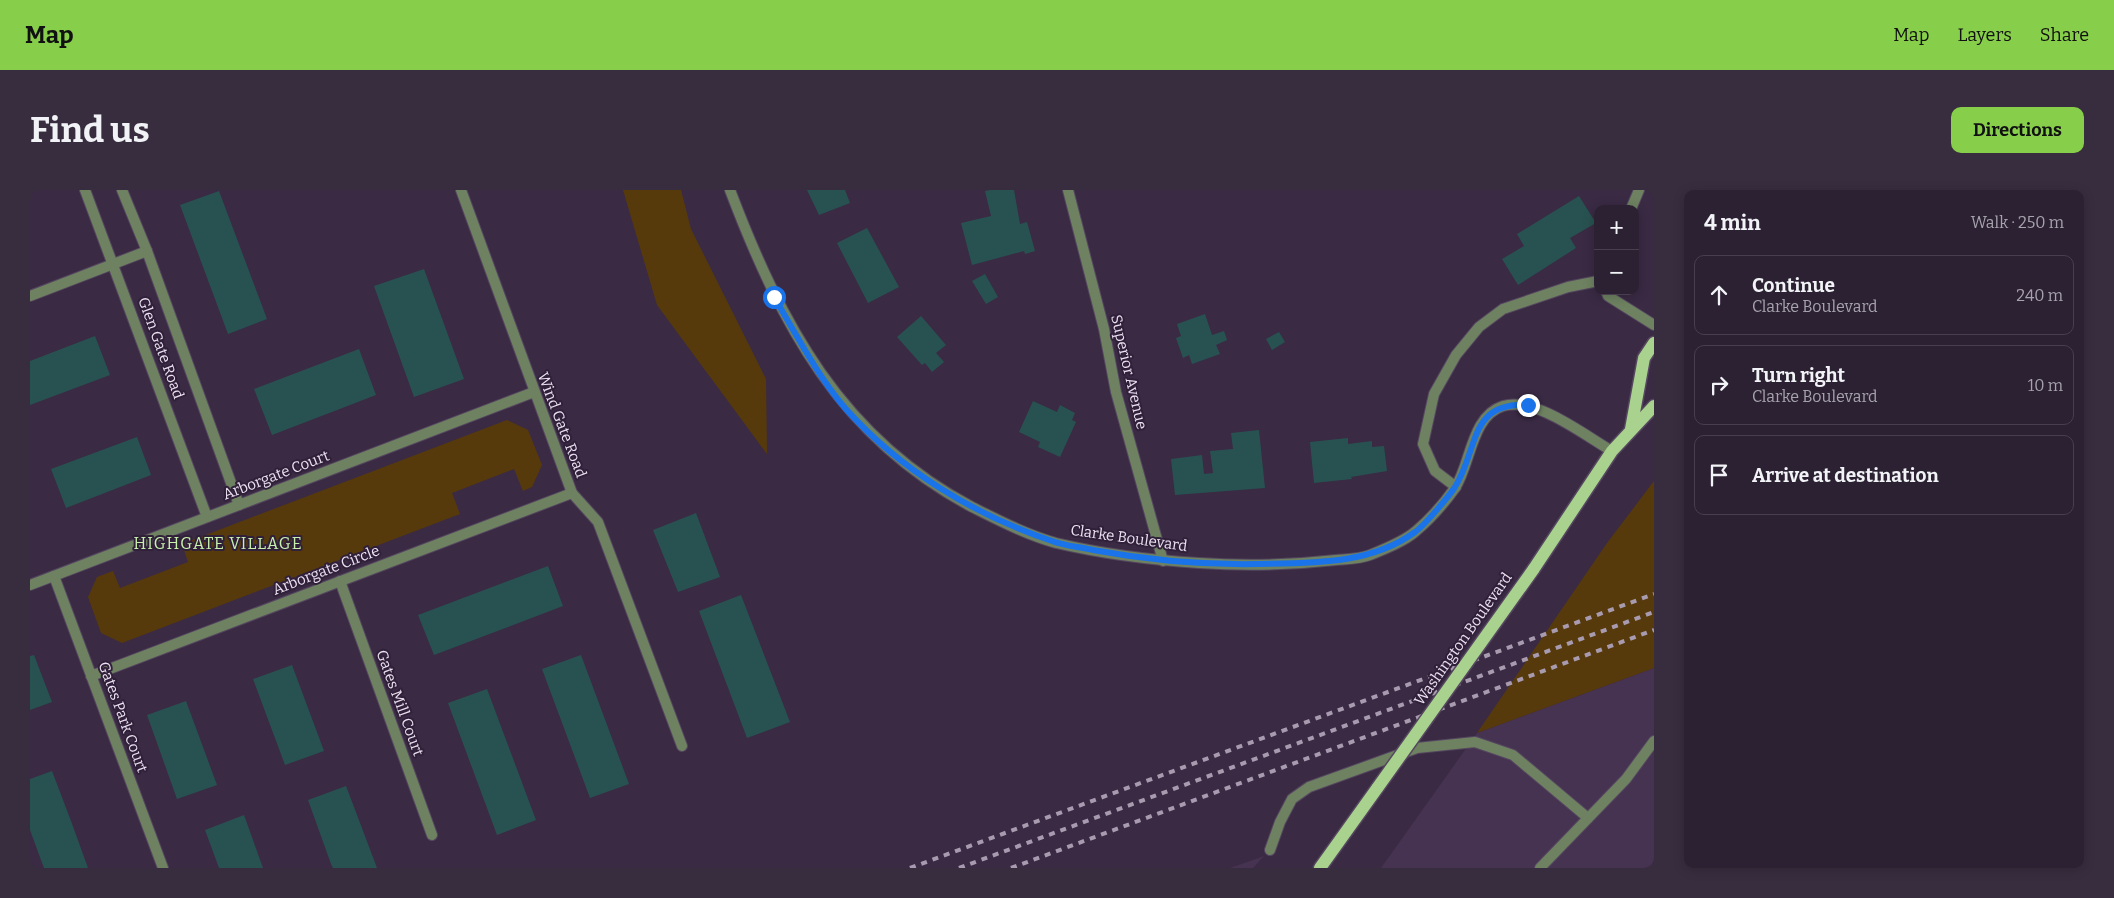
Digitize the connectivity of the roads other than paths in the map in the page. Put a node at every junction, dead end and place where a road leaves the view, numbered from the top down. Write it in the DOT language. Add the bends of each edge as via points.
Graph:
graph roads {
  1 [pos="84,190"];
  2 [pos="122,190"];
  3 [pos="461,190"];
  4 [pos="730,190"];
  5 [pos="1068,190"];
  6 [pos="1639,190"];
  7 [pos="1633,205"];
  8 [pos="147,251"];
  9 [pos="113,264"];
  10 [pos="1594,282"];
  11 [pos="1608,295"];
  12 [pos="30,296"];
  13 [pos="1654,325"];
  14 [pos="1654,343"];
  15 [pos="534,392"];
  16 [pos="1654,406"];
  17 [pos="1654,414"];
  18 [pos="1631,429"];
  19 [pos="1612,451"];
  20 [pos="1456,487"];
  21 [pos="572,493"];
  22 [pos="239,505"];
  23 [pos="207,517"];
  24 [pos="1163,561"];
  25 [pos="54,576"];
  26 [pos="340,581"];
  27 [pos="30,586"];
  28 [pos="91,676"];
  29 [pos="1654,741"];
  30 [pos="682,746"];
  31 [pos="1588,818"];
  32 [pos="432,835"];
  33 [pos="1270,850"];
  34 [pos="162,868"];
  35 [pos="1320,868"];
  36 [pos="1540,868"];
  1 -- 9 [label="street, Glen Gate Road"];
  2 -- 8 [label="street, Glen Gate Road"];
  3 -- 15 [label="street, Wind Gate Road"];
  4 -- 24 [label="street, Clarke Boulevard" via="762,271 805,350 845,407 894,456 946,493 996,520 1054,542"];
  5 -- 24 [label="street, Superior Avenue" via="1104,329 1116,392"];
  6 -- 7 [label="street"];
  8 -- 9 [label="street"];
  8 -- 22 [label="street, Glen Gate Road"];
  9 -- 12 [label="street"];
  9 -- 23 [label="street, Glen Gate Road"];
  10 -- 20 [label="street" via="1504,309 1479,327 1456,355 1434,394 1422,444 1435,471"];
  11 -- 13 [label="street"];
  14 -- 18 [label="main road" via="1644,358"];
  15 -- 21 [label="street, Wind Gate Road"];
  15 -- 22 [label="street, Arborgate Court"];
  16 -- 18 [label="main road, Washington Boulevard"];
  17 -- 18 [label="main road"];
  18 -- 19 [label="main road, Washington Boulevard"];
  19 -- 20 [label="street, Clarke Boulevard" via="1528,405 1511,404 1498,408 1481,425"];
  19 -- 35 [label="main road, Washington Boulevard, bridge" via="1532,570"];
  20 -- 24 [label="street, Clarke Boulevard" via="1415,532 1367,556 1308,563 1236,565"];
  21 -- 26 [label="street, Arborgate Circle"];
  21 -- 30 [label="street, Wind Gate Road" via="598,522"];
  22 -- 23 [label="street, Arborgate Court"];
  23 -- 25 [label="street, Arborgate Court"];
  25 -- 27 [label="street, Arborgate Court"];
  25 -- 28 [label="street, Gates Park Court"];
  26 -- 28 [label="street, Arborgate Circle"];
  26 -- 32 [label="street, Gates Mill Court"];
  28 -- 34 [label="street, Gates Park Court"];
  29 -- 31 [label="street" via="1626,779"];
  31 -- 33 [label="street" via="1513,755 1475,742 1417,748 1309,787 1292,799"];
  31 -- 36 [label="street"];
}
